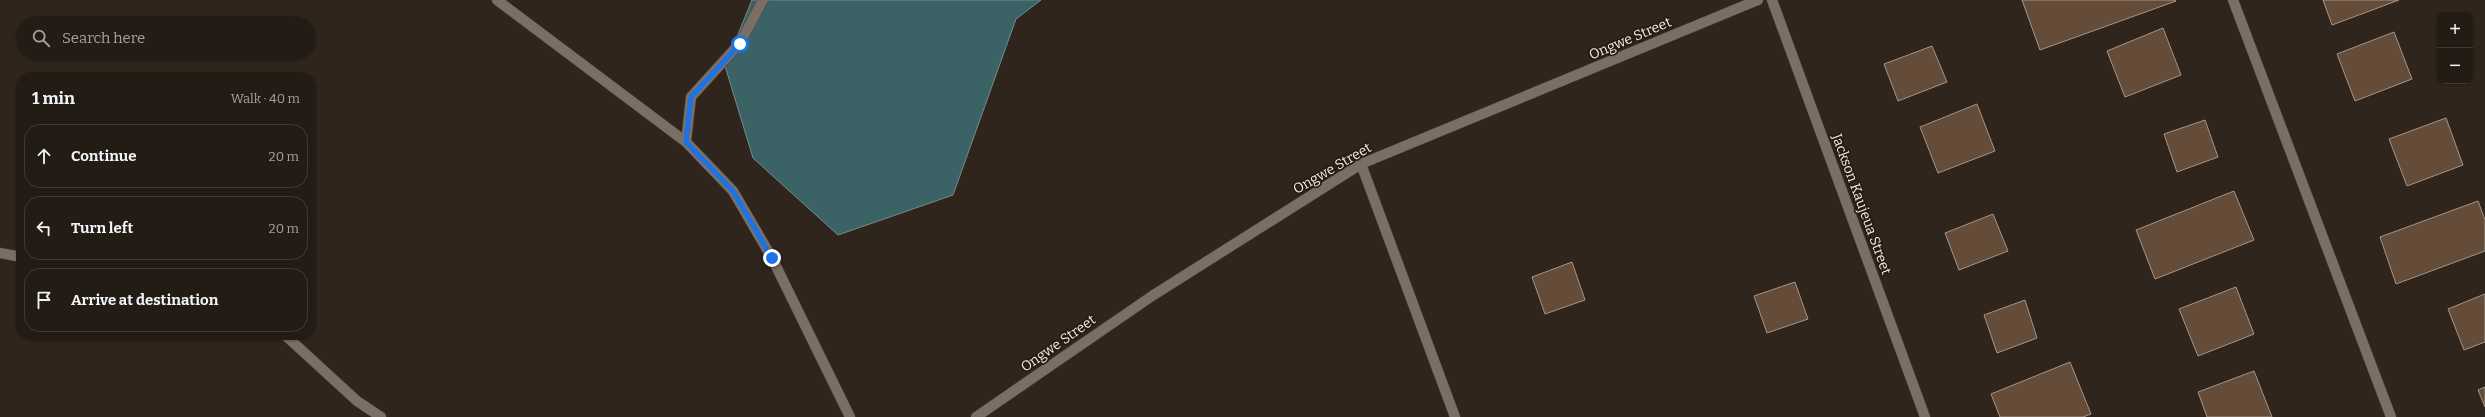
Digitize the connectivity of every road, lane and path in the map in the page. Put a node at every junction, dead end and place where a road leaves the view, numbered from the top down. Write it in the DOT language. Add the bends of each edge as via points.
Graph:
graph roads {
  1 [pos="497,0"];
  2 [pos="763,0"];
  3 [pos="1758,0"];
  4 [pos="1772,0"];
  5 [pos="2232,0"];
  6 [pos="686,142"];
  7 [pos="1361,164"];
  8 [pos="0,253"];
  9 [pos="16,256"];
  10 [pos="290,340"];
  11 [pos="991,413"];
  12 [pos="381,417"];
  13 [pos="850,417"];
  14 [pos="976,417"];
  15 [pos="1455,417"];
  16 [pos="1925,417"];
  17 [pos="2391,417"];
  1 -- 6 [label="street"];
  2 -- 6 [label="street" via="740,44 691,97"];
  3 -- 7 [label="street, Ongwe Street"];
  4 -- 16 [label="street, Jackson Kaujeua Street"];
  5 -- 17 [label="street"];
  6 -- 13 [label="street" via="733,191 772,258"];
  7 -- 11 [label="street, Ongwe Street" via="1152,296"];
  7 -- 15 [label="street"];
  8 -- 9 [label="street"];
  10 -- 12 [label="street" via="357,401"];
  11 -- 14 [label="street, Ongwe Street"];
}
